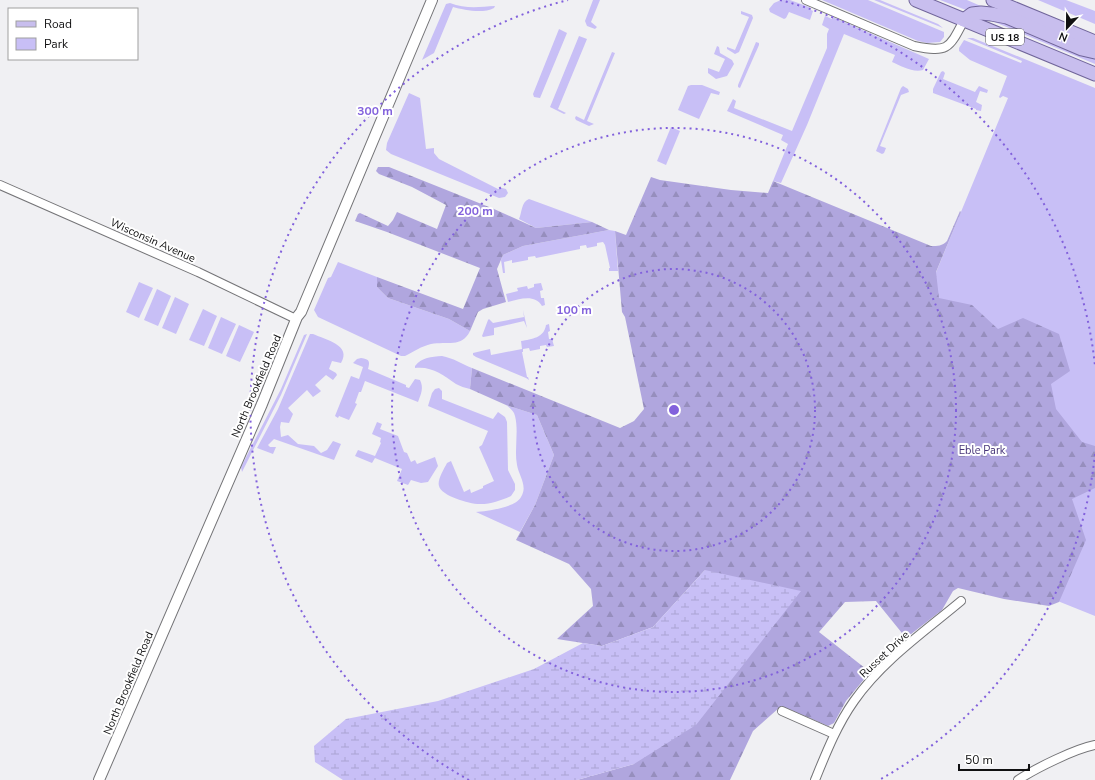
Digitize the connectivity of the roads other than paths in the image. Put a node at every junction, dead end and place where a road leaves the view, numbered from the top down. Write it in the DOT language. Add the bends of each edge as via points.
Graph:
graph roads {
  1 [pos="432,0"];
  2 [pos="806,0"];
  3 [pos="916,0"];
  4 [pos="993,0"];
  5 [pos="964,20"];
  6 [pos="1095,42"];
  7 [pos="1095,52"];
  8 [pos="1095,74"];
  9 [pos="0,185"];
  10 [pos="296,320"];
  11 [pos="961,601"];
  12 [pos="782,711"];
  13 [pos="834,734"];
  14 [pos="1095,746"];
  15 [pos="100,780"];
  16 [pos="815,780"];
  17 [pos="1018,780"];
  1 -- 10 [label="street, North Brookfield Road"];
  2 -- 5 [label="street" via="914,46 929,49 948,46"];
  3 -- 5 [label="main road, US 18"];
  4 -- 6 [label="main road, US 18"];
  5 -- 7 [label="main road" via="972,14 981,12 1007,17 1082,49"];
  5 -- 8 [label="main road, US 18"];
  9 -- 10 [label="street, Wisconsin Avenue" via="198,272"];
  10 -- 15 [label="street, North Brookfield Road"];
  11 -- 13 [label="street, Russet Drive" via="876,674 854,701"];
  12 -- 13 [label="street"];
  13 -- 16 [label="street, Russet Drive"];
  14 -- 17 [label="street" via="1055,761"];
}
